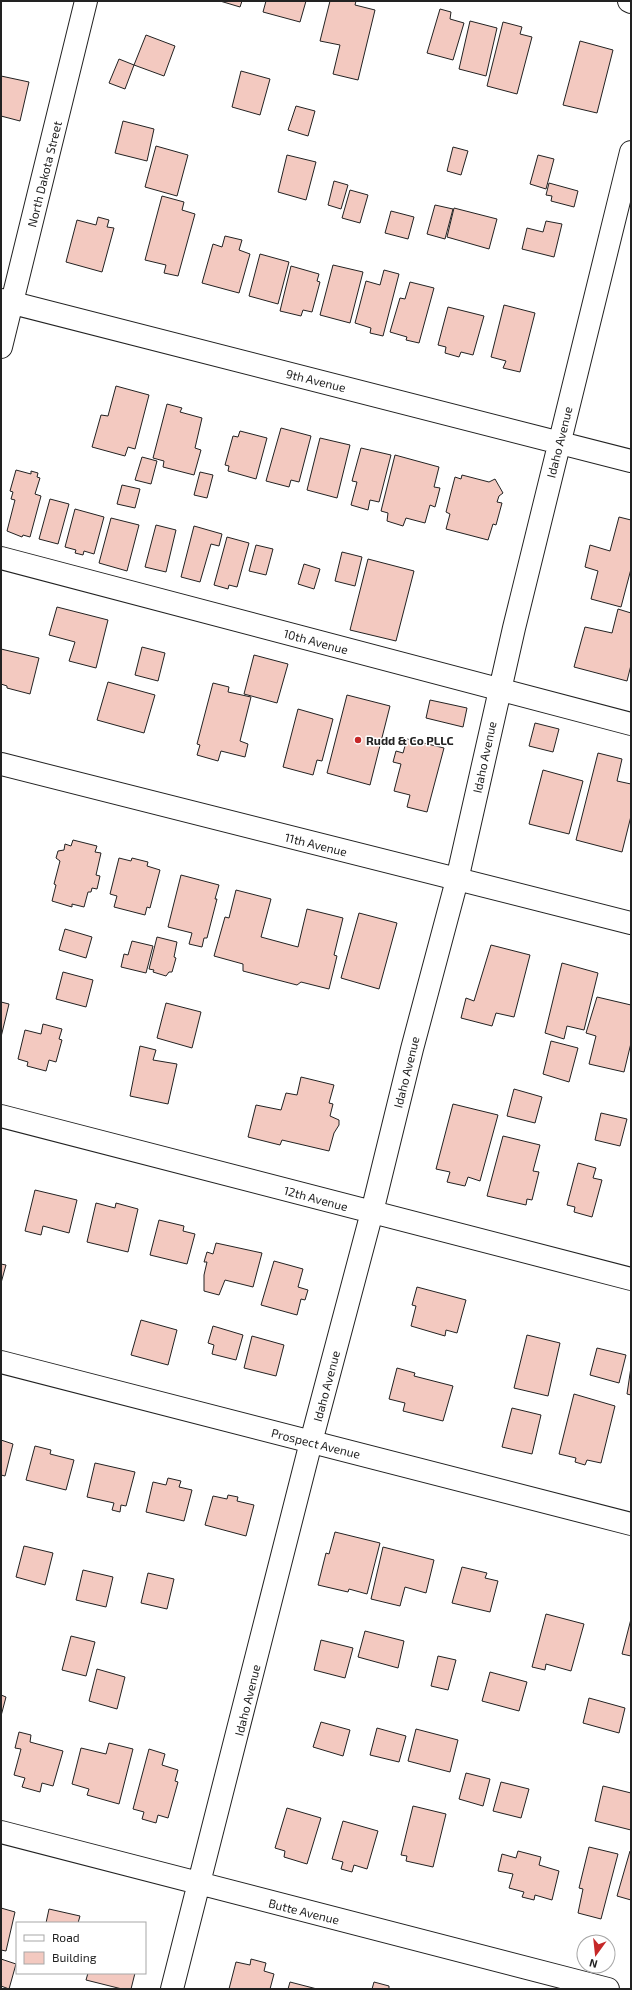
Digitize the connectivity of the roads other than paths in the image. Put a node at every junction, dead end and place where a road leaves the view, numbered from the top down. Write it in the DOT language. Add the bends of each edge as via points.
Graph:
graph roads {
  1 [pos="86,1"];
  2 [pos="631,152"];
  3 [pos="7,302"];
  4 [pos="1,347"];
  5 [pos="558,442"];
  6 [pos="631,461"];
  7 [pos="1,558"];
  8 [pos="500,689"];
  9 [pos="631,724"];
  10 [pos="1,764"];
  11 [pos="457,880"];
  12 [pos="631,923"];
  13 [pos="1,1116"];
  14 [pos="372,1212"];
  15 [pos="631,1279"];
  16 [pos="1,1362"];
  17 [pos="312,1442"];
  18 [pos="631,1524"];
  19 [pos="1,1832"];
  20 [pos="200,1884"];
  21 [pos="172,1989"];
  22 [pos="608,1989"];
  1 -- 3 [label="street, North Dakota Street"];
  2 -- 5 [label="street, Idaho Avenue"];
  3 -- 4 [label="street, North Dakota Street"];
  3 -- 5 [label="street, 9th Avenue"];
  5 -- 6 [label="street, 9th Avenue"];
  5 -- 8 [label="street, Idaho Avenue"];
  7 -- 8 [label="street, 10th Avenue"];
  8 -- 9 [label="street, 10th Avenue"];
  8 -- 11 [label="street, Idaho Avenue"];
  10 -- 11 [label="street, 11th Avenue"];
  11 -- 12 [label="street, 11th Avenue"];
  11 -- 14 [label="street, Idaho Avenue"];
  13 -- 14 [label="street, 12th Avenue"];
  14 -- 15 [label="street, 12th Avenue"];
  14 -- 17 [label="street, Idaho Avenue"];
  16 -- 17 [label="street, Prospect Avenue"];
  17 -- 18 [label="street, Prospect Avenue"];
  17 -- 20 [label="street, Idaho Avenue"];
  19 -- 20 [label="street, Butte Avenue"];
  20 -- 21 [label="street, Idaho Avenue"];
  20 -- 22 [label="street, Butte Avenue"];
}
